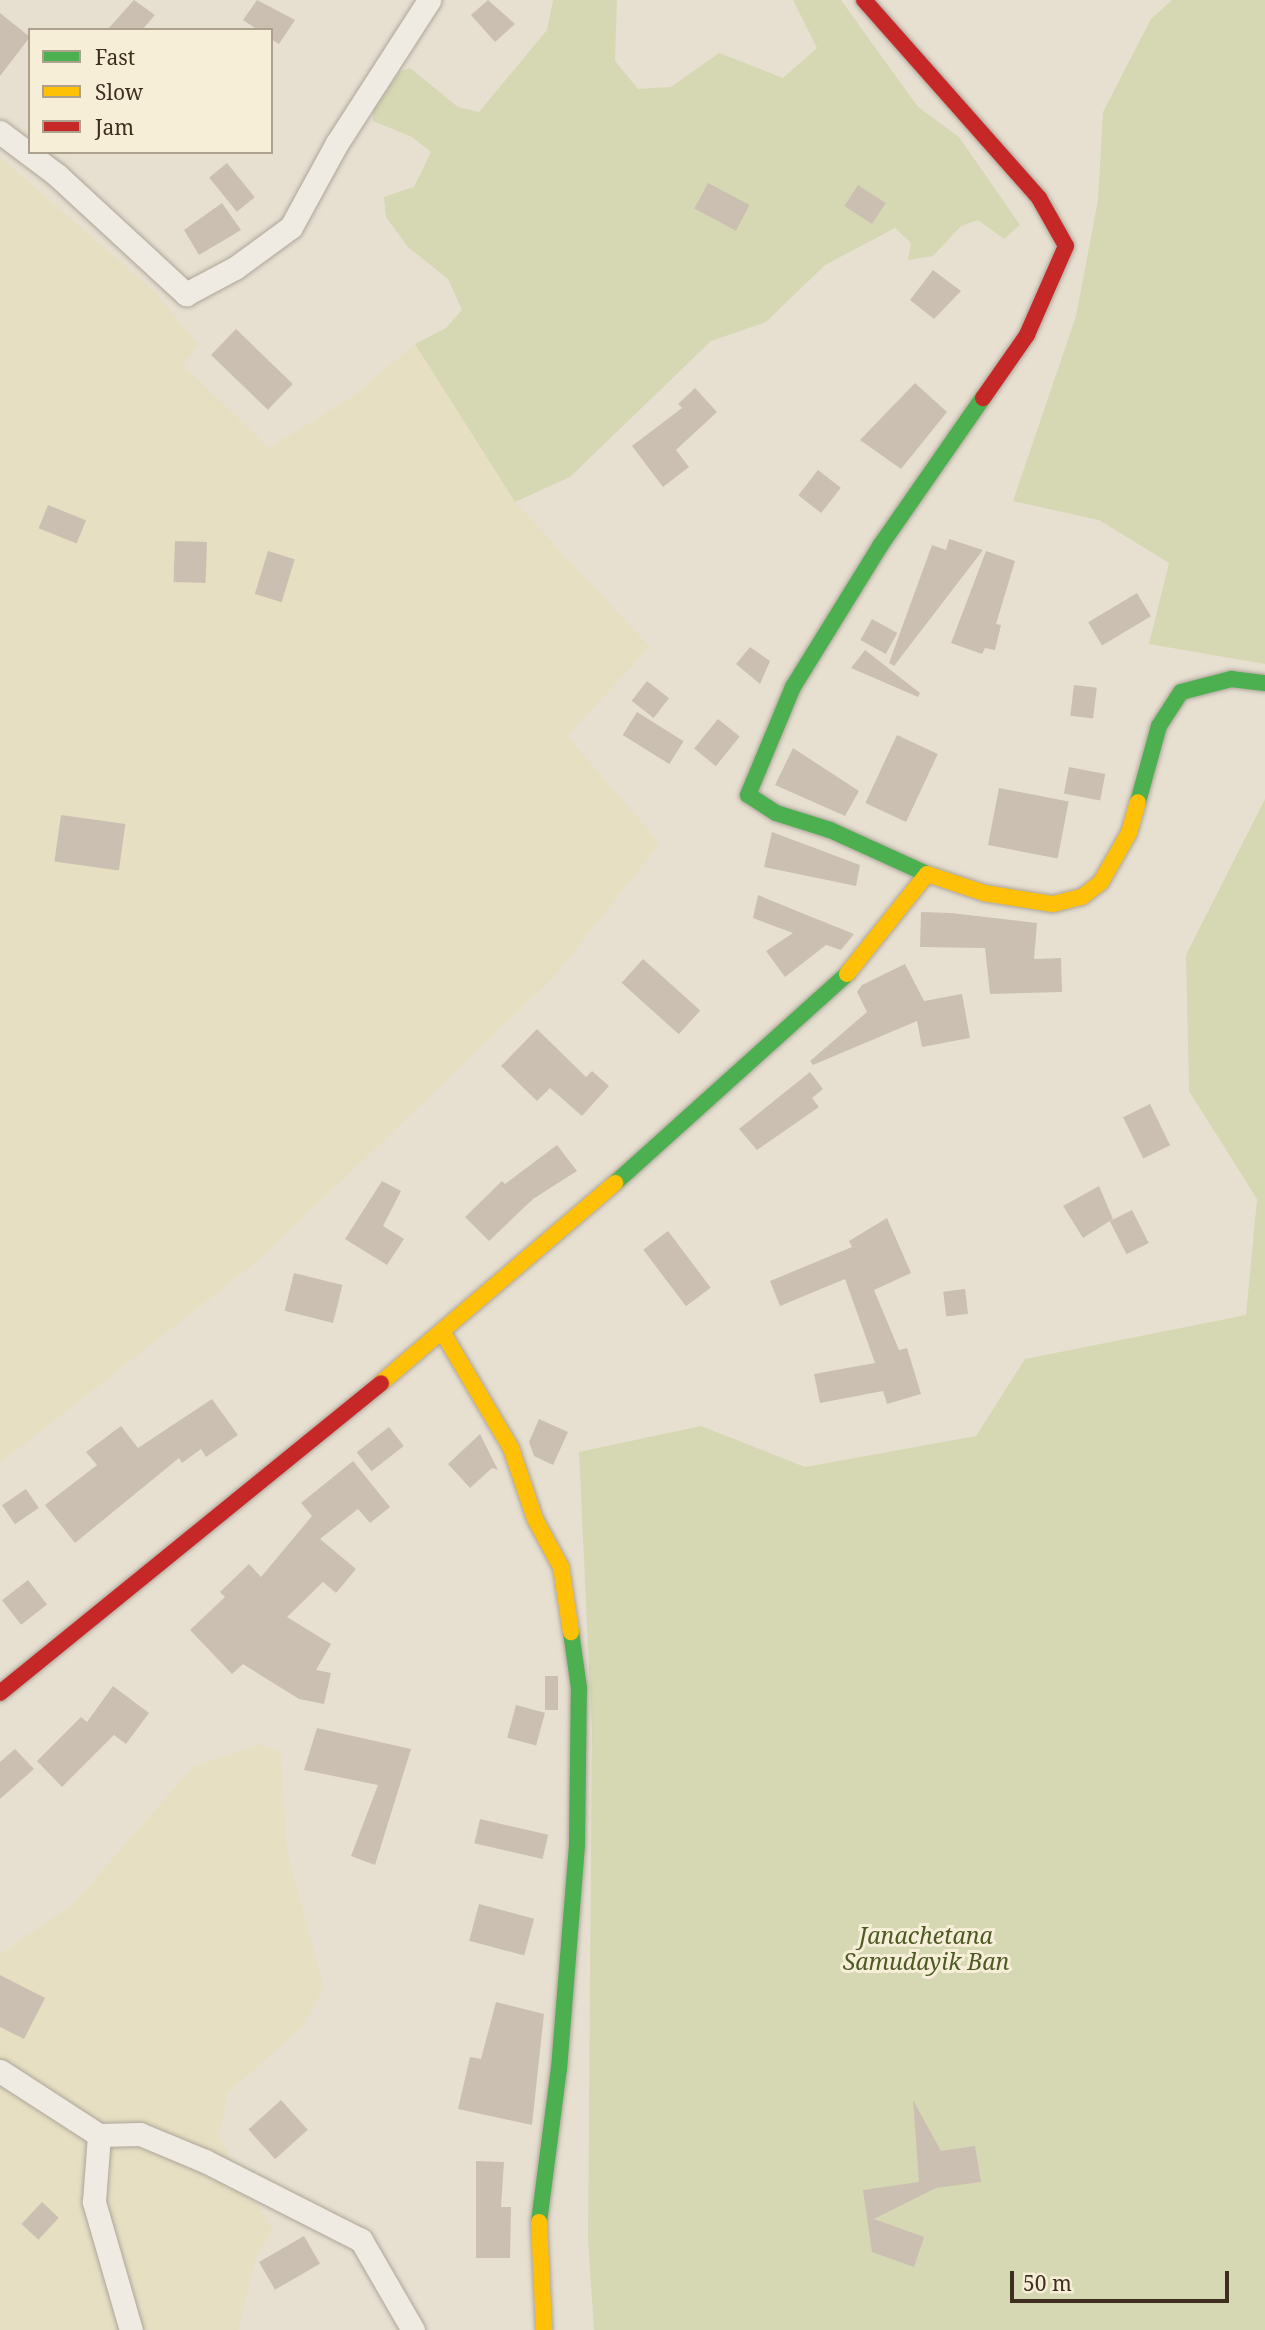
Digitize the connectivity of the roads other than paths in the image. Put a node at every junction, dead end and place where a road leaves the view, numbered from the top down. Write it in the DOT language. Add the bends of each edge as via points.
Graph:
graph roads {
  1 [pos="429,0"];
  2 [pos="864,0"];
  3 [pos="0,132"];
  4 [pos="28,153"];
  5 [pos="29,154"];
  6 [pos="1265,684"];
  7 [pos="927,874"];
  8 [pos="443,1333"];
  9 [pos="0,1693"];
  10 [pos="0,2071"];
  11 [pos="99,2135"];
  12 [pos="131,2330"];
  13 [pos="412,2330"];
  14 [pos="544,2330"];
  1 -- 5 [label="street" via="337,143 291,227 235,268 186,294"];
  2 -- 7 [label="street" via="1039,198 1066,246 1027,335 880,546 793,687 748,795 776,814 830,830"];
  3 -- 4 [label="street"];
  6 -- 7 [label="street" via="1231,679 1181,692 1159,726 1129,833 1101,882 1082,898 1053,904 984,893"];
  7 -- 8 [label="street" via="911,887 833,991"];
  8 -- 9 [label="street"];
  8 -- 14 [label="street" via="506,1437 535,1520 561,1567 579,1688 577,1844 559,2069 539,2214"];
  10 -- 11 [label="street"];
  11 -- 12 [label="street" via="94,2202"];
  11 -- 13 [label="street" via="140,2134 205,2161 361,2240"];
}
